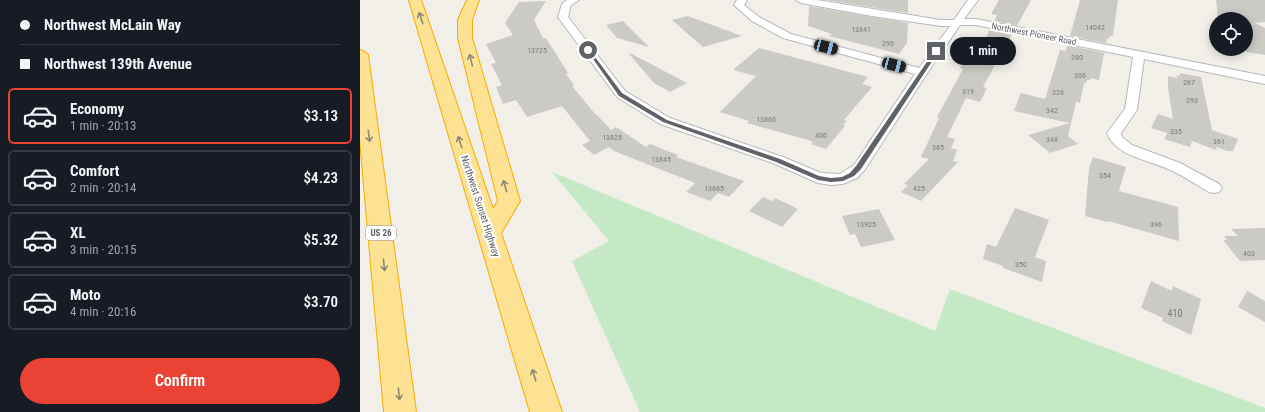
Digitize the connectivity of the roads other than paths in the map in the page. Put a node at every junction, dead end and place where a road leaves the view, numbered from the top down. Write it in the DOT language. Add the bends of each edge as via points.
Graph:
graph roads {
  1 [pos="415,0"];
  2 [pos="473,0"];
  3 [pos="742,0"];
  4 [pos="801,0"];
  5 [pos="973,0"];
  6 [pos="570,2"];
  7 [pos="958,22"];
  8 [pos="1139,54"];
  9 [pos="360,55"];
  10 [pos="922,72"];
  11 [pos="1265,80"];
  12 [pos="1214,188"];
  13 [pos="489,232"];
  14 [pos="400,412"];
  15 [pos="546,412"];
  13 -- 1 [label="highway, Northwest Sunset Highway, one-way"];
  13 -- 2 [label="highway, one-way" via="509,200 465,38 465,20"];
  3 -- 10 [label="street" via="739,5 743,10 787,36"];
  4 -- 7 [label="street, Northwest Pioneer Road" via="872,13"];
  5 -- 7 [label="street"];
  6 -- 10 [label="street" via="563,17 621,94 665,121 778,160 818,178 843,179 859,168"];
  7 -- 8 [label="street, Northwest Pioneer Road" via="976,22"];
  7 -- 10 [label="street"];
  8 -- 11 [label="street, Northwest Pioneer Road"];
  8 -- 12 [label="street" via="1131,110 1114,133 1116,139 1127,148 1175,166"];
  9 -- 14 [label="highway, US 26, one-way"];
  15 -- 13 [label="highway, Northwest Sunset Highway, one-way"];
}
